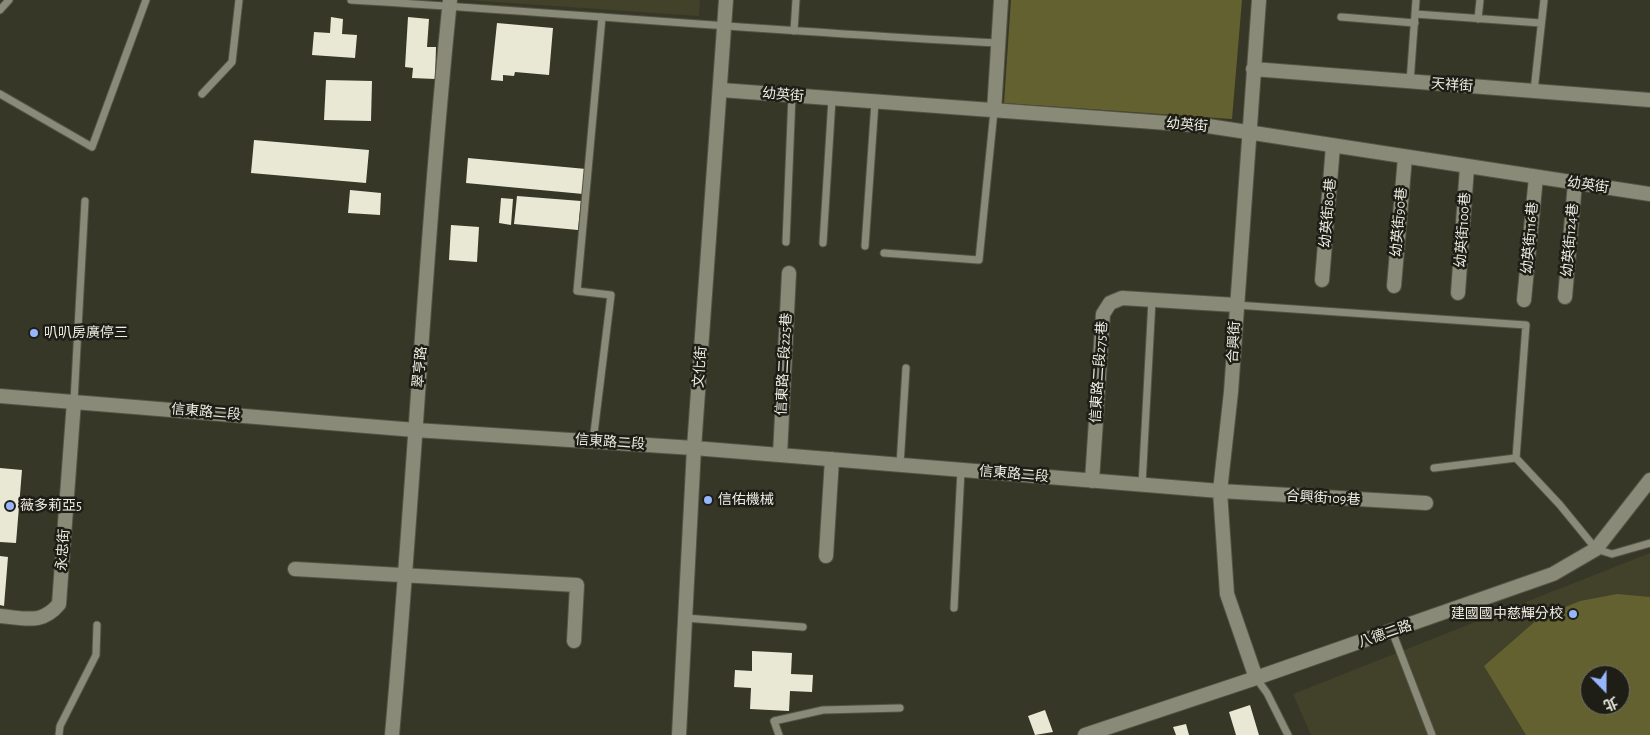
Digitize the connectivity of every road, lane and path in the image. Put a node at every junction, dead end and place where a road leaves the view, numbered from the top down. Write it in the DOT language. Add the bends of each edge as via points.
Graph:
graph roads {
  1 [pos="9,0"];
  2 [pos="146,0"];
  3 [pos="239,0"];
  4 [pos="351,0"];
  5 [pos="726,0"];
  6 [pos="796,0"];
  7 [pos="1001,0"];
  8 [pos="1259,0"];
  9 [pos="1416,0"];
  10 [pos="1480,0"];
  11 [pos="1544,0"];
  12 [pos="450,3"];
  13 [pos="0,10"];
  14 [pos="1415,14"];
  15 [pos="602,16"];
  16 [pos="1340,17"];
  17 [pos="1478,19"];
  18 [pos="1414,23"];
  19 [pos="1541,23"];
  20 [pos="724,27"];
  21 [pos="794,31"];
  22 [pos="998,43"];
  23 [pos="1253,69"];
  24 [pos="1410,82"];
  25 [pos="721,90"];
  26 [pos="1534,91"];
  27 [pos="0,94"];
  28 [pos="202,94"];
  29 [pos="792,95"];
  30 [pos="832,99"];
  31 [pos="1650,100"];
  32 [pos="874,102"];
  33 [pos="994,111"];
  34 [pos="1248,132"];
  35 [pos="1333,146"];
  36 [pos="1405,157"];
  37 [pos="1467,167"];
  38 [pos="1536,177"];
  39 [pos="1575,183"];
  40 [pos="1650,194"];
  41 [pos="85,201"];
  42 [pos="786,242"];
  43 [pos="823,243"];
  44 [pos="865,246"];
  45 [pos="884,253"];
  46 [pos="789,273"];
  47 [pos="1322,280"];
  48 [pos="1394,286"];
  49 [pos="1458,293"];
  50 [pos="1565,296"];
  51 [pos="1152,300"];
  52 [pos="1524,300"];
  53 [pos="1236,305"];
  54 [pos="906,368"];
  55 [pos="0,396"];
  56 [pos="74,401"];
  57 [pos="415,430"];
  58 [pos="594,441"];
  59 [pos="694,448"];
  60 [pos="780,455"];
  61 [pos="1516,458"];
  62 [pos="832,459"];
  63 [pos="900,465"];
  64 [pos="1434,468"];
  65 [pos="961,470"];
  66 [pos="1650,480"];
  67 [pos="1092,481"];
  68 [pos="1142,485"];
  69 [pos="1220,491"];
  70 [pos="1426,503"];
  71 [pos="1650,542"];
  72 [pos="1596,549"];
  73 [pos="826,556"];
  74 [pos="295,569"];
  75 [pos="407,575"];
  76 [pos="954,608"];
  77 [pos="0,616"];
  78 [pos="685,618"];
  79 [pos="96,625"];
  80 [pos="803,628"];
  81 [pos="1392,632"];
  82 [pos="574,641"];
  83 [pos="1256,678"];
  84 [pos="900,708"];
  85 [pos="60,735"];
  86 [pos="392,735"];
  87 [pos="679,735"];
  88 [pos="779,735"];
  89 [pos="1085,735"];
  90 [pos="1288,735"];
  91 [pos="1432,735"];
  1 -- 13 [label="lane"];
  2 -- 27 [label="lane" via="92,147"];
  3 -- 28 [label="lane" via="232,62"];
  4 -- 12 [label="lane"];
  5 -- 20 [label="street, 文化街"];
  6 -- 21 [label="lane"];
  7 -- 22 [label="street"];
  8 -- 23 [label="street, 合興街"];
  9 -- 14 [label="lane"];
  10 -- 17 [label="lane"];
  11 -- 19 [label="lane"];
  12 -- 15 [label="lane"];
  12 -- 57 [label="street, 翠亨路"];
  14 -- 17 [label="lane"];
  14 -- 18 [label="lane"];
  15 -- 20 [label="lane"];
  15 -- 58 [label="lane" via="577,291 611,295"];
  16 -- 18 [label="lane"];
  17 -- 19 [label="lane"];
  18 -- 24 [label="lane"];
  19 -- 26 [label="lane"];
  20 -- 21 [label="lane"];
  20 -- 25 [label="street, 文化街"];
  21 -- 22 [label="lane"];
  22 -- 33 [label="street"];
  23 -- 24 [label="street, 天祥街"];
  23 -- 34 [label="street, 合興街"];
  24 -- 26 [label="street, 天祥街"];
  25 -- 29 [label="street, 幼英街"];
  25 -- 59 [label="street, 文化街"];
  26 -- 31 [label="street, 天祥街"];
  29 -- 30 [label="street, 幼英街"];
  29 -- 42 [label="lane"];
  30 -- 32 [label="street, 幼英街"];
  30 -- 43 [label="lane"];
  32 -- 33 [label="street, 幼英街"];
  32 -- 44 [label="lane"];
  33 -- 34 [label="street, 幼英街" via="1208,126"];
  33 -- 45 [label="lane" via="979,260"];
  34 -- 35 [label="street, 幼英街"];
  34 -- 53 [label="street, 合興街"];
  35 -- 36 [label="street, 幼英街"];
  35 -- 47 [label="street, 幼英街80巷"];
  36 -- 37 [label="street, 幼英街"];
  36 -- 48 [label="street, 幼英街90巷"];
  37 -- 38 [label="street, 幼英街"];
  37 -- 49 [label="street, 幼英街100巷"];
  38 -- 39 [label="street, 幼英街"];
  38 -- 52 [label="street, 幼英街116巷"];
  39 -- 40 [label="street, 幼英街"];
  39 -- 50 [label="street, 幼英街124巷"];
  41 -- 56 [label="lane"];
  46 -- 60 [label="street, 信東路二段225巷"];
  51 -- 53 [label="street, 信東路二段275巷"];
  51 -- 67 [label="street, 信東路二段275巷" via="1122,298 1110,303 1103,314"];
  51 -- 68 [label="lane"];
  53 -- 61 [label="lane" via="1526,325"];
  53 -- 69 [label="street, 合興街"];
  54 -- 63 [label="lane"];
  55 -- 56 [label="street, 信東路二段"];
  56 -- 57 [label="street, 信東路二段"];
  56 -- 77 [label="street, 永忠街" via="59,604 50,615 40,619"];
  57 -- 58 [label="street, 信東路二段"];
  57 -- 75 [label="street, 翠亨路"];
  58 -- 59 [label="street, 信東路二段"];
  59 -- 60 [label="street, 信東路二段"];
  59 -- 78 [label="street, 文化街"];
  60 -- 62 [label="street, 信東路二段"];
  61 -- 64 [label="lane"];
  61 -- 72 [label="lane"];
  62 -- 63 [label="street, 信東路二段"];
  62 -- 73 [label="street"];
  63 -- 65 [label="street, 信東路二段"];
  65 -- 67 [label="street, 信東路二段"];
  65 -- 76 [label="lane"];
  66 -- 72 [label="street, 八德二路"];
  67 -- 68 [label="street, 信東路二段"];
  68 -- 69 [label="street, 信東路二段"];
  69 -- 70 [label="street, 合興街109巷"];
  69 -- 83 [label="street, 合興街" via="1227,594"];
  71 -- 72 [label="lane" via="1612,554"];
  72 -- 81 [label="street, 八德二路" via="1553,574"];
  74 -- 75 [label="street"];
  75 -- 82 [label="street" via="577,585"];
  75 -- 86 [label="street, 翠亨路"];
  78 -- 80 [label="lane"];
  78 -- 87 [label="street, 文化街"];
  79 -- 85 [label="lane" via="96,655 60,726"];
  81 -- 83 [label="street, 八德二路"];
  81 -- 91 [label="lane"];
  83 -- 89 [label="street, 八德二路"];
  83 -- 90 [label="lane"];
  84 -- 88 [label="lane" via="823,710 774,721"];
}
